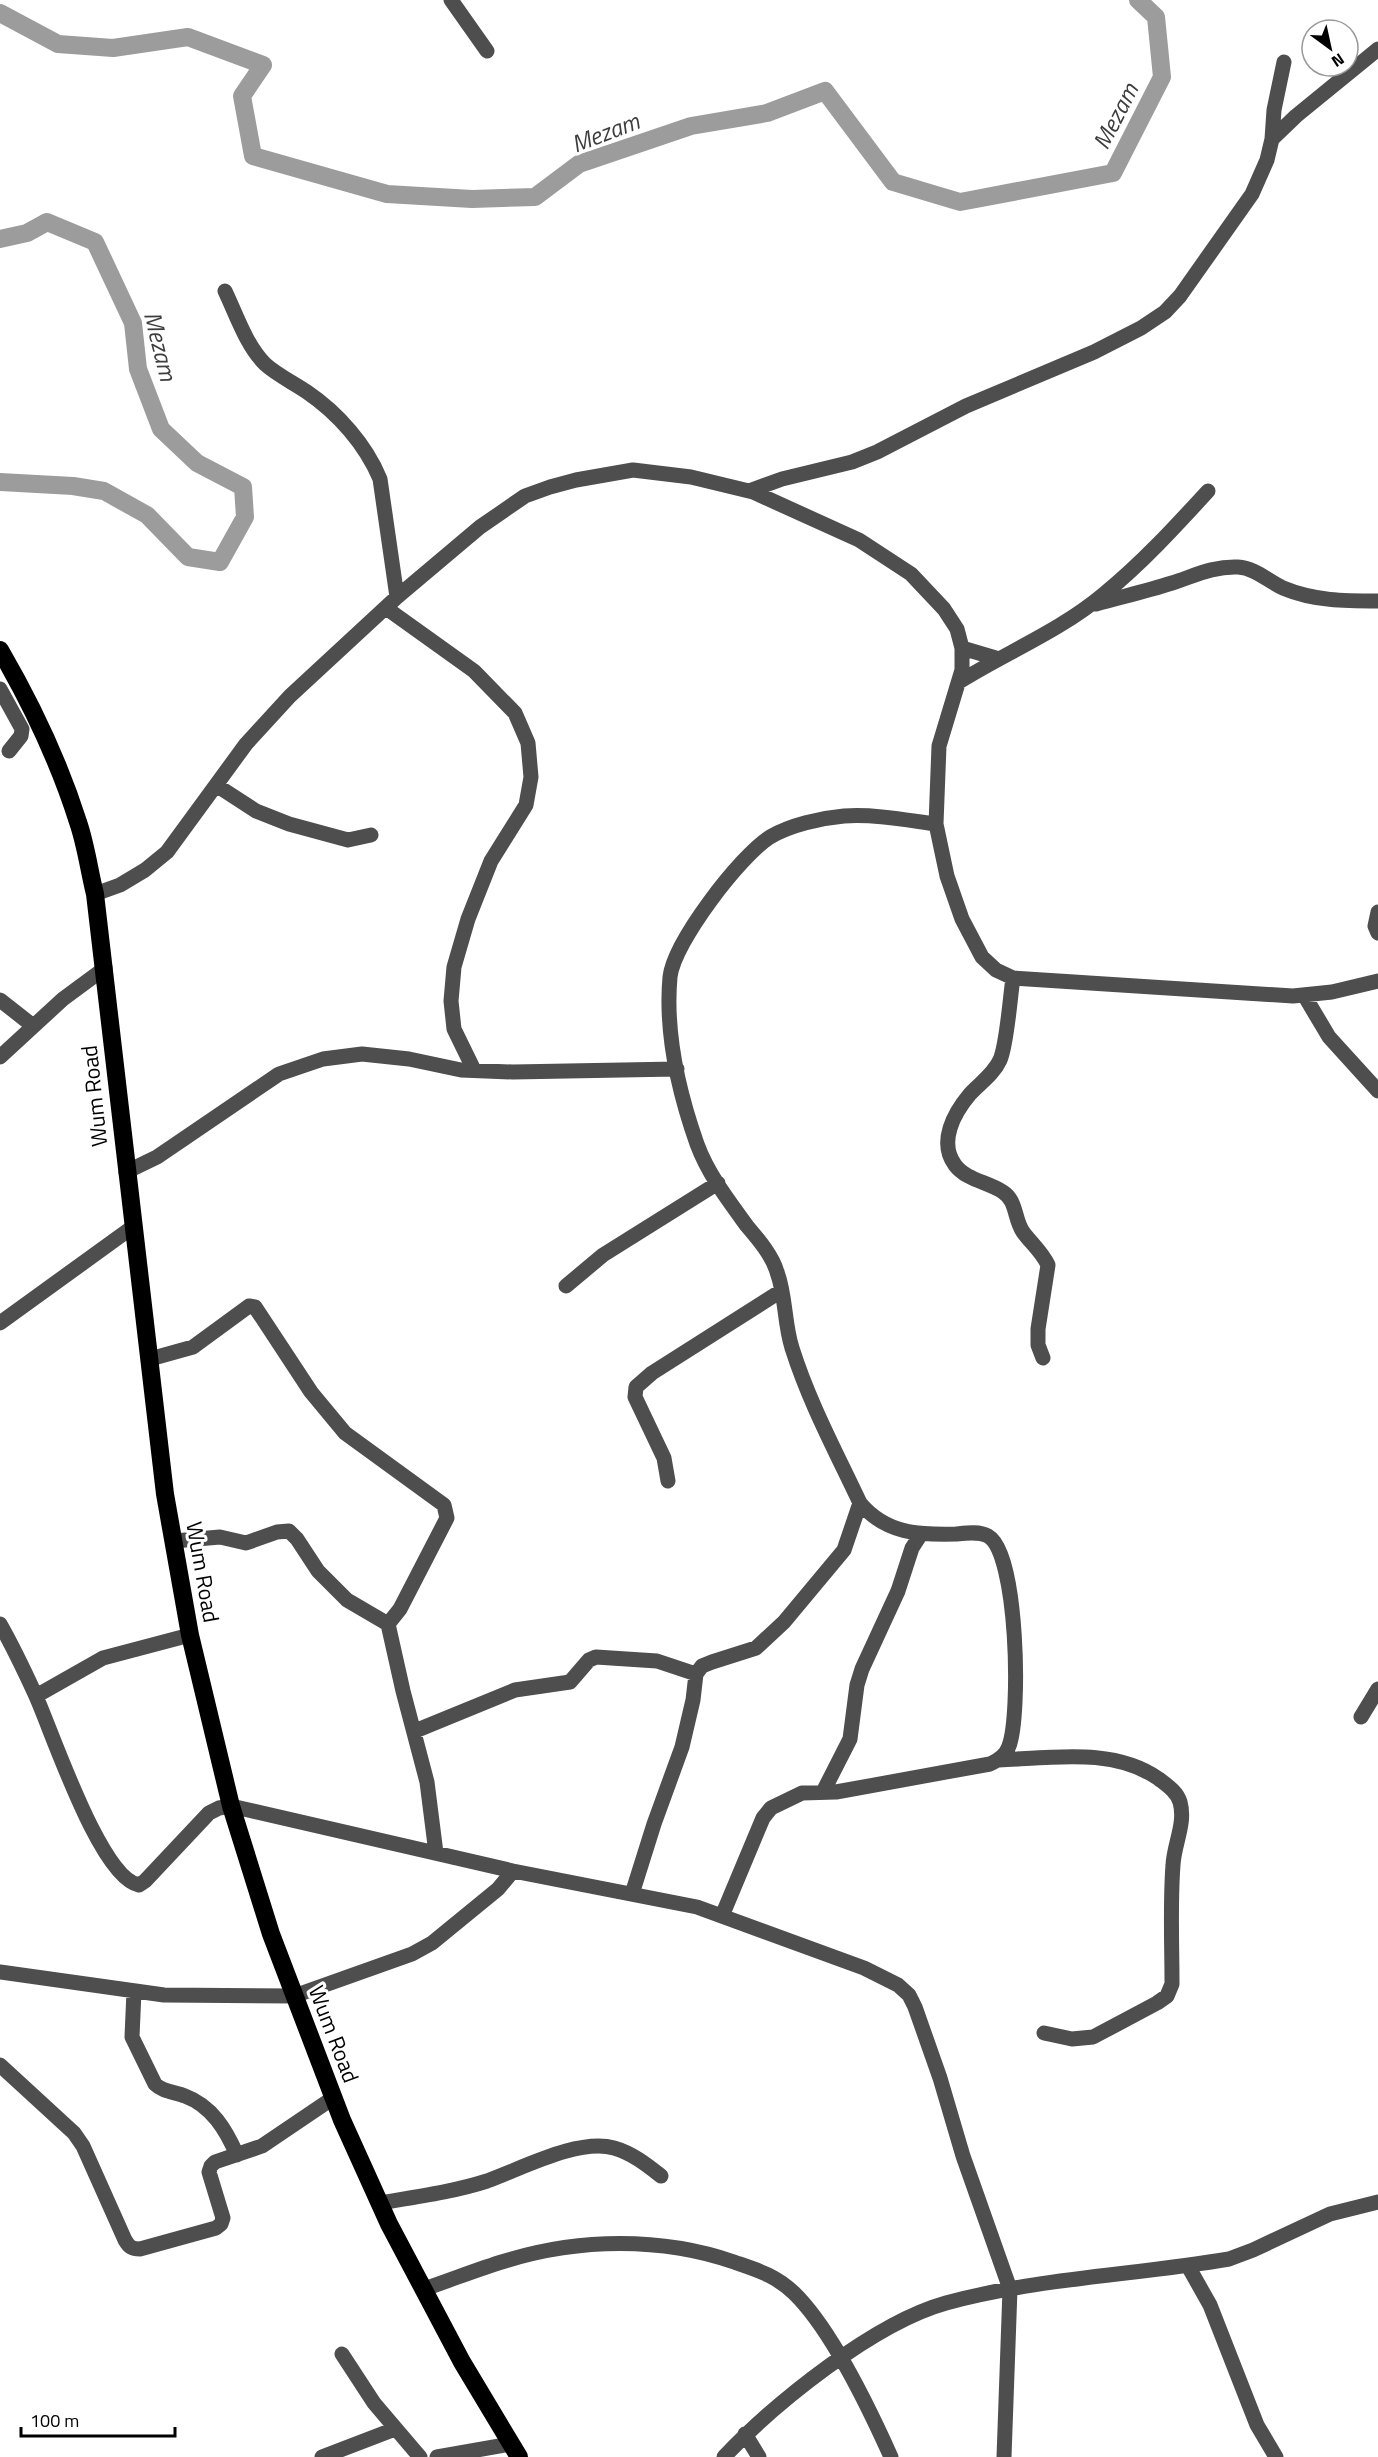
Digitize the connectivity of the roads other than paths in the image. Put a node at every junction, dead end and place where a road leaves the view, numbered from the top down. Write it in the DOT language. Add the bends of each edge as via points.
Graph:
graph roads {
  1 [pos="451,0"];
  2 [pos="1378,49"];
  3 [pos="486,51"];
  4 [pos="1284,62"];
  5 [pos="1272,139"];
  6 [pos="225,291"];
  7 [pos="1208,490"];
  8 [pos="749,491"];
  9 [pos="1378,601"];
  10 [pos="392,602"];
  11 [pos="1086,607"];
  12 [pos="962,648"];
  13 [pos="0,650"];
  14 [pos="999,659"];
  15 [pos="958,682"];
  16 [pos="0,689"];
  17 [pos="9,751"];
  18 [pos="216,785"];
  19 [pos="936,824"];
  20 [pos="371,836"];
  21 [pos="95,894"];
  22 [pos="1378,912"];
  23 [pos="1378,933"];
  24 [pos="105,968"];
  25 [pos="1014,978"];
  26 [pos="1378,981"];
  27 [pos="1304,995"];
  28 [pos="0,1000"];
  29 [pos="32,1026"];
  30 [pos="0,1057"];
  31 [pos="677,1069"];
  32 [pos="474,1070"];
  33 [pos="1378,1091"];
  34 [pos="126,1172"];
  35 [pos="718,1183"];
  36 [pos="134,1226"];
  37 [pos="566,1286"];
  38 [pos="781,1291"];
  39 [pos="0,1323"];
  40 [pos="150,1359"];
  41 [pos="1043,1359"];
  42 [pos="668,1481"];
  43 [pos="861,1503"];
  44 [pos="915,1533"];
  45 [pos="174,1541"];
  46 [pos="0,1624"];
  47 [pos="388,1624"];
  48 [pos="190,1635"];
  49 [pos="696,1674"];
  50 [pos="1378,1689"];
  51 [pos="36,1696"];
  52 [pos="1361,1718"];
  53 [pos="415,1731"];
  54 [pos="999,1760"];
  55 [pos="823,1792"];
  56 [pos="231,1806"];
  57 [pos="436,1853"];
  58 [pos="513,1870"];
  59 [pos="632,1894"];
  60 [pos="722,1916"];
  61 [pos="0,1972"];
  62 [pos="134,1991"];
  63 [pos="294,1996"];
  64 [pos="1044,2033"];
  65 [pos="0,2065"];
  66 [pos="333,2098"];
  67 [pos="237,2155"];
  68 [pos="661,2176"];
  69 [pos="1378,2202"];
  70 [pos="380,2203"];
  71 [pos="1188,2266"];
  72 [pos="424,2289"];
  73 [pos="1010,2289"];
  74 [pos="342,2354"];
  75 [pos="840,2358"];
  76 [pos="394,2429"];
  77 [pos="745,2434"];
  78 [pos="515,2450"];
  79 [pos="322,2457"];
  80 [pos="420,2457"];
  81 [pos="437,2457"];
  82 [pos="724,2457"];
  83 [pos="759,2457"];
  84 [pos="891,2457"];
  85 [pos="1004,2457"];
  86 [pos="1276,2457"];
  1 -- 3 [label="street"];
  2 -- 5 [label="street"];
  4 -- 5 [label="street"];
  5 -- 8 [label="street" via="1252,194 1180,296 1157,317 1094,352 966,406 877,452"];
  6 -- 10 [label="street" via="265,364 310,394 340,421 374,464 380,479"];
  7 -- 11 [label="street" via="1159,544"];
  8 -- 10 [label="street" via="692,477 633,470 550,487 525,496 480,527"];
  8 -- 12 [label="street" via="859,540 911,574 944,609 957,629"];
  9 -- 11 [label="street" via="1312,597 1239,567 1207,570"];
  10 -- 18 [label="street" via="290,696 246,744"];
  10 -- 32 [label="street" via="474,671 515,713 528,743 531,777 526,805 491,861 454,967 454,1029"];
  11 -- 14 [label="street"];
  12 -- 14 [label="street"];
  12 -- 15 [label="street"];
  13 -- 21 [label="highway, Wum Road" via="37,717 64,780"];
  14 -- 15 [label="street"];
  15 -- 19 [label="street" via="939,746"];
  16 -- 17 [label="street" via="22,729"];
  18 -- 20 [label="street" via="256,811 289,824 348,840"];
  18 -- 21 [label="street" via="167,852 120,885"];
  19 -- 25 [label="street" via="947,876 962,919 982,957 996,970"];
  19 -- 31 [label="street" via="844,816 798,825 770,837 736,868 688,933 670,975"];
  21 -- 24 [label="highway, Wum Road"];
  22 -- 23 [label="street"];
  24 -- 29 [label="street"];
  24 -- 34 [label="highway, Wum Road"];
  25 -- 27 [label="street"];
  25 -- 41 [label="street" via="1001,1058 958,1111 947,1146 956,1166 1010,1199 1022,1231 1047,1265 1038,1329"];
  26 -- 27 [label="street"];
  27 -- 33 [label="street" via="1329,1037"];
  28 -- 29 [label="street"];
  29 -- 30 [label="street"];
  31 -- 32 [label="street"];
  31 -- 35 [label="street" via="698,1144"];
  32 -- 34 [label="street" via="362,1054 301,1065 279,1074 158,1156"];
  34 -- 36 [label="highway, Wum Road"];
  35 -- 37 [label="street" via="603,1255"];
  35 -- 38 [label="street" via="777,1269"];
  36 -- 39 [label="street"];
  36 -- 40 [label="highway, Wum Road"];
  38 -- 42 [label="street" via="636,1387 635,1397 664,1458"];
  38 -- 43 [label="street" via="803,1382"];
  40 -- 45 [label="highway, Wum Road"];
  40 -- 47 [label="street" via="193,1347 249,1306 255,1307 311,1392 345,1433 444,1505 447,1518 400,1609"];
  43 -- 44 [label="street" via="887,1526"];
  43 -- 49 [label="street" via="844,1550 784,1622 756,1648 711,1662"];
  44 -- 54 [label="street" via="986,1535 1001,1554 1011,1605 1016,1677 1014,1729 1006,1753"];
  44 -- 55 [label="street" via="898,1591 859,1678 850,1739"];
  45 -- 47 [label="street" via="220,1537 246,1543 289,1531 318,1571 347,1600"];
  45 -- 48 [label="highway, Wum Road"];
  46 -- 51 [label="street"];
  47 -- 53 [label="street"];
  48 -- 51 [label="street" via="103,1658"];
  48 -- 56 [label="highway, Wum Road"];
  49 -- 53 [label="street" via="657,1661 596,1657 570,1682 515,1690"];
  49 -- 59 [label="street" via="682,1747"];
  50 -- 52 [label="street"];
  51 -- 56 [label="street" via="90,1824 114,1864 135,1884 145,1881 209,1813"];
  53 -- 57 [label="street" via="427,1782"];
  54 -- 55 [label="street" via="929,1776"];
  54 -- 64 [label="street" via="1090,1757 1122,1762 1163,1782 1177,1795 1181,1805 1181,1828 1173,1863 1172,1984 1167,1996 1093,2037 1072,2039"];
  55 -- 60 [label="street" via="802,1793 771,1808 763,1818"];
  56 -- 57 [label="street"];
  56 -- 63 [label="highway, Wum Road"];
  57 -- 58 [label="street"];
  58 -- 59 [label="street"];
  58 -- 63 [label="street" via="472,1913 412,1954"];
  59 -- 60 [label="street"];
  60 -- 73 [label="street" via="864,1968 909,1995"];
  61 -- 62 [label="street"];
  62 -- 63 [label="street" via="164,1995"];
  62 -- 67 [label="street" via="132,2037 154,2084 203,2105 227,2132"];
  63 -- 66 [label="highway, Wum Road"];
  65 -- 67 [label="street" via="74,2133 128,2246 133,2249 221,2224 223,2218 210,2166"];
  66 -- 67 [label="street" via="262,2146"];
  66 -- 70 [label="highway, Wum Road"];
  68 -- 70 [label="street" via="627,2152 594,2147 552,2155 456,2189"];
  69 -- 71 [label="street" via="1330,2214 1241,2256"];
  70 -- 72 [label="highway, Wum Road"];
  71 -- 73 [label="street"];
  71 -- 86 [label="street" via="1210,2305 1257,2425"];
  72 -- 75 [label="street" via="507,2260 581,2245 656,2244 712,2255 772,2276 794,2293"];
  72 -- 78 [label="highway, Wum Road"];
  73 -- 75 [label="street" via="945,2303 915,2315"];
  73 -- 85 [label="street"];
  74 -- 76 [label="street"];
  75 -- 77 [label="street"];
  75 -- 84 [label="street"];
  76 -- 79 [label="street"];
  76 -- 80 [label="street"];
  77 -- 82 [label="street"];
  77 -- 83 [label="street"];
  78 -- 81 [label="street"];
}
